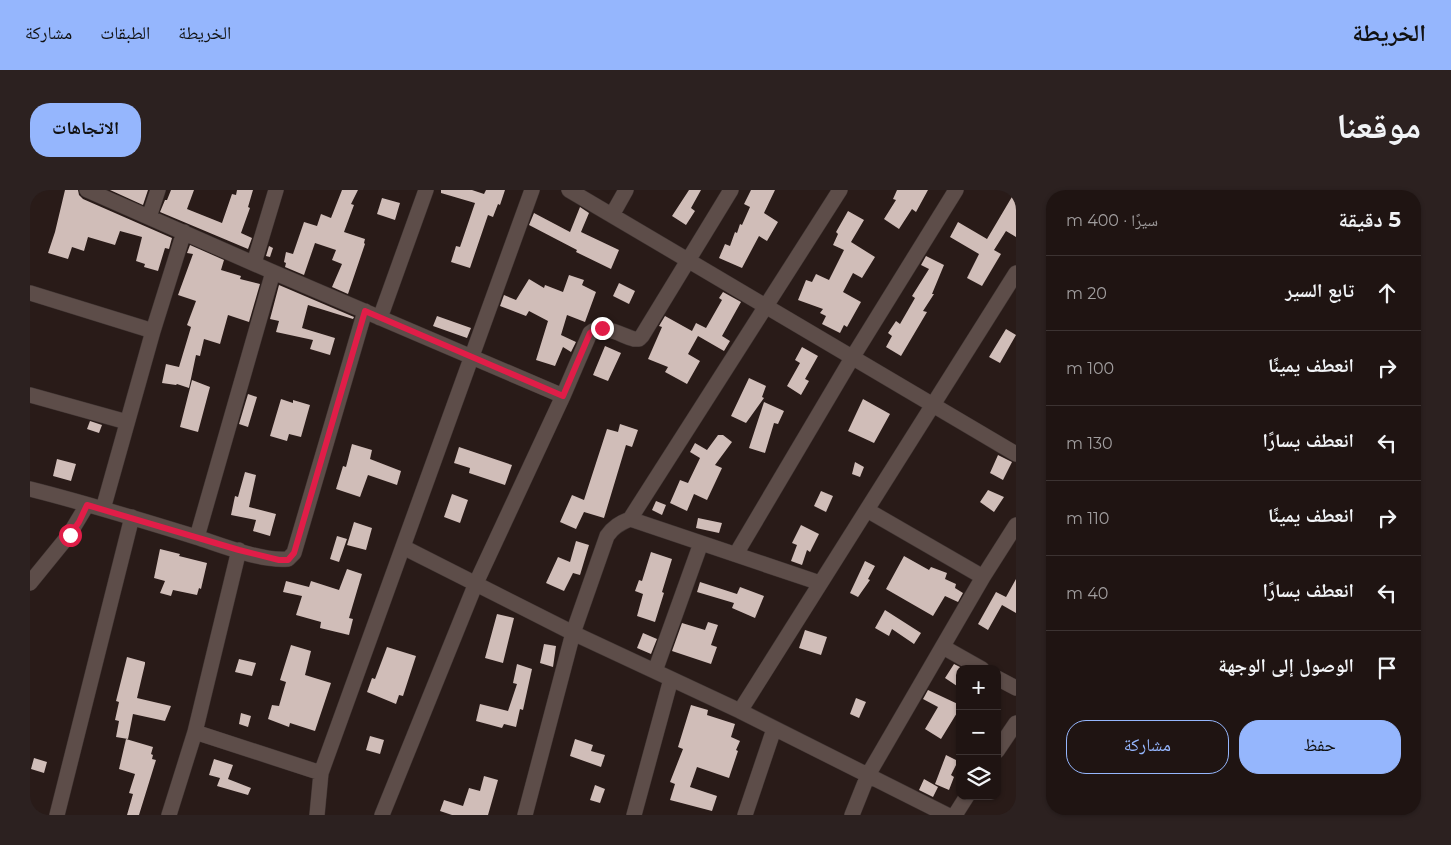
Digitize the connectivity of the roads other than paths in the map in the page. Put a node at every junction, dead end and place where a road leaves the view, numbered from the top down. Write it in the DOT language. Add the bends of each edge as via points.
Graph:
graph roads {
  1 [pos="87,190"];
  2 [pos="158,190"];
  3 [pos="276,190"];
  4 [pos="426,190"];
  5 [pos="532,190"];
  6 [pos="569,190"];
  7 [pos="626,190"];
  8 [pos="732,190"];
  9 [pos="840,190"];
  10 [pos="956,190"];
  11 [pos="612,215"];
  12 [pos="150,217"];
  13 [pos="184,232"];
  14 [pos="688,260"];
  15 [pos="254,263"];
  16 [pos="273,272"];
  17 [pos="1016,273"];
  18 [pos="30,293"];
  19 [pos="766,307"];
  20 [pos="365,311"];
  21 [pos="380,318"];
  22 [pos="153,331"];
  23 [pos="472,357"];
  24 [pos="852,358"];
  25 [pos="30,394"];
  26 [pos="563,396"];
  27 [pos="931,405"];
  28 [pos="127,422"];
  29 [pos="1016,454"];
  30 [pos="30,490"];
  31 [pos="87,505"];
  32 [pos="102,509"];
  33 [pos="867,510"];
  34 [pos="132,517"];
  35 [pos="630,519"];
  36 [pos="1016,525"];
  37 [pos="197,537"];
  38 [pos="701,543"];
  39 [pos="403,547"];
  40 [pos="239,550"];
  41 [pos="736,554"];
  42 [pos="984,577"];
  43 [pos="30,583"];
  44 [pos="476,583"];
  45 [pos="820,583"];
  46 [pos="574,632"];
  47 [pos="943,647"];
  48 [pos="975,665"];
  49 [pos="654,671"];
  50 [pos="671,679"];
  51 [pos="1001,680"];
  52 [pos="1016,688"];
  53 [pos="740,711"];
  54 [pos="1016,723"];
  55 [pos="774,728"];
  56 [pos="195,732"];
  57 [pos="1001,745"];
  58 [pos="321,773"];
  59 [pos="868,775"];
  60 [pos="964,800"];
  61 [pos="58,815"];
  62 [pos="169,815"];
  63 [pos="317,815"];
  64 [pos="382,815"];
  65 [pos="525,815"];
  66 [pos="634,815"];
  67 [pos="745,815"];
  68 [pos="852,815"];
  69 [pos="947,815"];
  70 [pos="955,815"];
  1 -- 12 [label="street"];
  2 -- 12 [label="street"];
  3 -- 15 [label="street"];
  4 -- 21 [label="street"];
  5 -- 23 [label="street"];
  6 -- 11 [label="street"];
  7 -- 11 [label="street"];
  8 -- 14 [label="street"];
  9 -- 19 [label="street"];
  10 -- 24 [label="street"];
  11 -- 14 [label="street"];
  12 -- 13 [label="street"];
  13 -- 15 [label="street"];
  13 -- 22 [label="street"];
  14 -- 19 [label="street"];
  14 -- 26 [label="street" via="639,339 602,328 590,333"];
  15 -- 16 [label="street"];
  16 -- 20 [label="street"];
  16 -- 37 [label="street"];
  17 -- 27 [label="street"];
  18 -- 22 [label="street"];
  19 -- 24 [label="street"];
  19 -- 35 [label="street"];
  20 -- 21 [label="street"];
  20 -- 40 [label="street" via="294,553 288,560 279,560"];
  21 -- 23 [label="street"];
  22 -- 28 [label="street"];
  23 -- 26 [label="street"];
  23 -- 39 [label="street"];
  24 -- 27 [label="street"];
  24 -- 41 [label="street"];
  25 -- 28 [label="street"];
  26 -- 44 [label="street"];
  27 -- 29 [label="street"];
  27 -- 33 [label="street"];
  28 -- 32 [label="street"];
  30 -- 31 [label="street"];
  31 -- 32 [label="street"];
  31 -- 43 [label="street" via="70,535"];
  32 -- 34 [label="street"];
  33 -- 42 [label="street"];
  33 -- 45 [label="street"];
  34 -- 37 [label="street"];
  34 -- 61 [label="street"];
  35 -- 38 [label="street"];
  35 -- 46 [label="street" via="619,523 606,536"];
  36 -- 42 [label="street"];
  37 -- 40 [label="street"];
  38 -- 41 [label="street"];
  38 -- 49 [label="street"];
  39 -- 44 [label="street"];
  39 -- 58 [label="street"];
  40 -- 56 [label="street"];
  41 -- 45 [label="street"];
  42 -- 47 [label="street"];
  44 -- 46 [label="street"];
  44 -- 64 [label="street"];
  45 -- 53 [label="street"];
  46 -- 49 [label="street"];
  46 -- 65 [label="street"];
  47 -- 48 [label="street"];
  47 -- 59 [label="street"];
  49 -- 50 [label="street"];
  50 -- 53 [label="street"];
  50 -- 66 [label="street"];
  51 -- 52 [label="street"];
  53 -- 55 [label="street"];
  54 -- 57 [label="street"];
  55 -- 59 [label="street"];
  55 -- 67 [label="street"];
  56 -- 58 [label="street"];
  56 -- 62 [label="street"];
  58 -- 63 [label="street"];
  59 -- 68 [label="street"];
  59 -- 69 [label="street"];
  60 -- 70 [label="street"];
}
